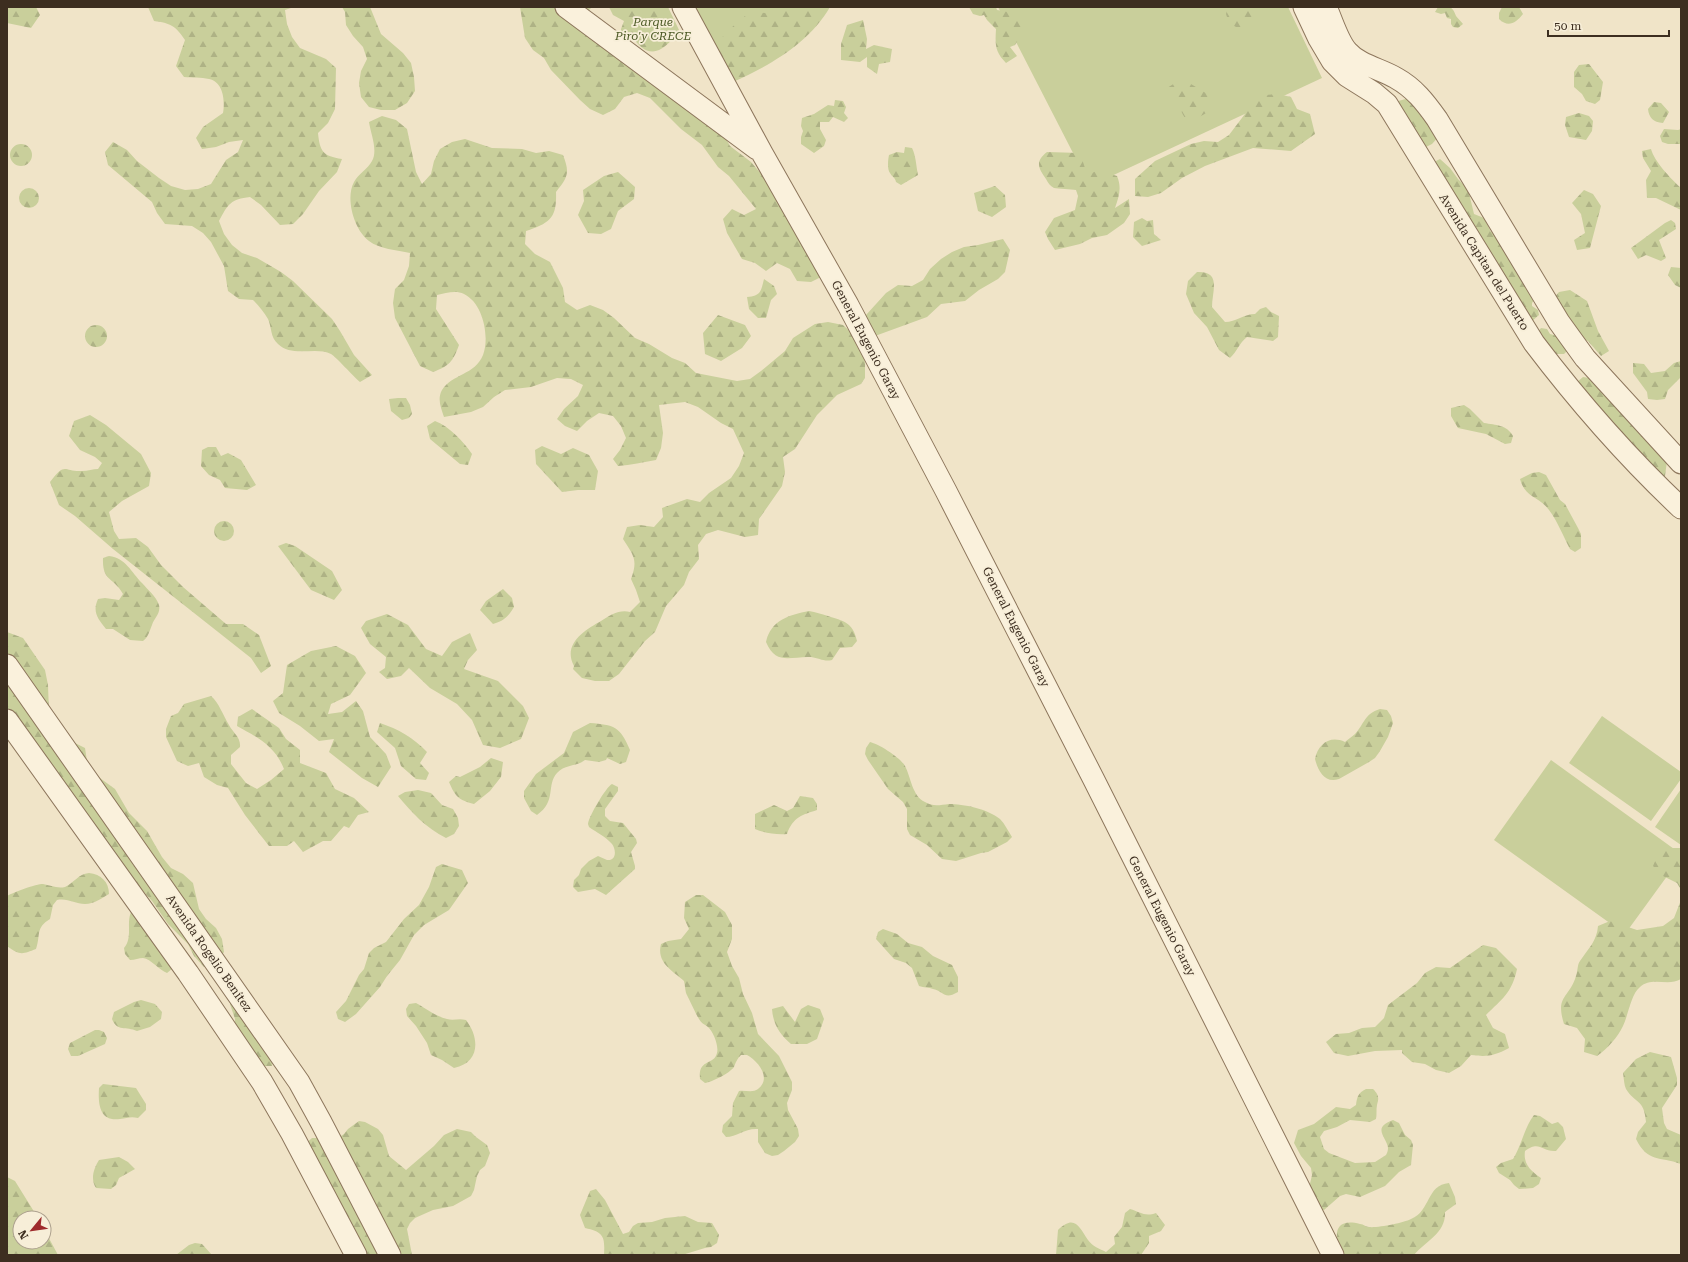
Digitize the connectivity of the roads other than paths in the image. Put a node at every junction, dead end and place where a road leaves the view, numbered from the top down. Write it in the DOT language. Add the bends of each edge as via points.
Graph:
graph roads {
  1 [pos="566,7"];
  2 [pos="683,7"];
  3 [pos="1304,7"];
  4 [pos="1326,7"];
  5 [pos="762,153"];
  6 [pos="1681,463"];
  7 [pos="1681,508"];
  8 [pos="7,664"];
  9 [pos="7,720"];
  10 [pos="356,1255"];
  11 [pos="390,1255"];
  12 [pos="1333,1255"];
  1 -- 5 [label="street"];
  2 -- 5 [label="street, General Eugenio Garay"];
  3 -- 7 [label="street, Avenida Capitan del Puerto" via="1332,61 1347,76 1387,104 1538,348 1602,425"];
  4 -- 6 [label="street" via="1347,51 1356,59 1396,78 1425,101 1559,322 1585,358"];
  5 -- 12 [label="street, General Eugenio Garay" via="851,310 946,491"];
  8 -- 11 [label="street, Avenida Rogelio Benítez" via="299,1082"];
  9 -- 10 [label="street" via="183,966 262,1082"];
}
